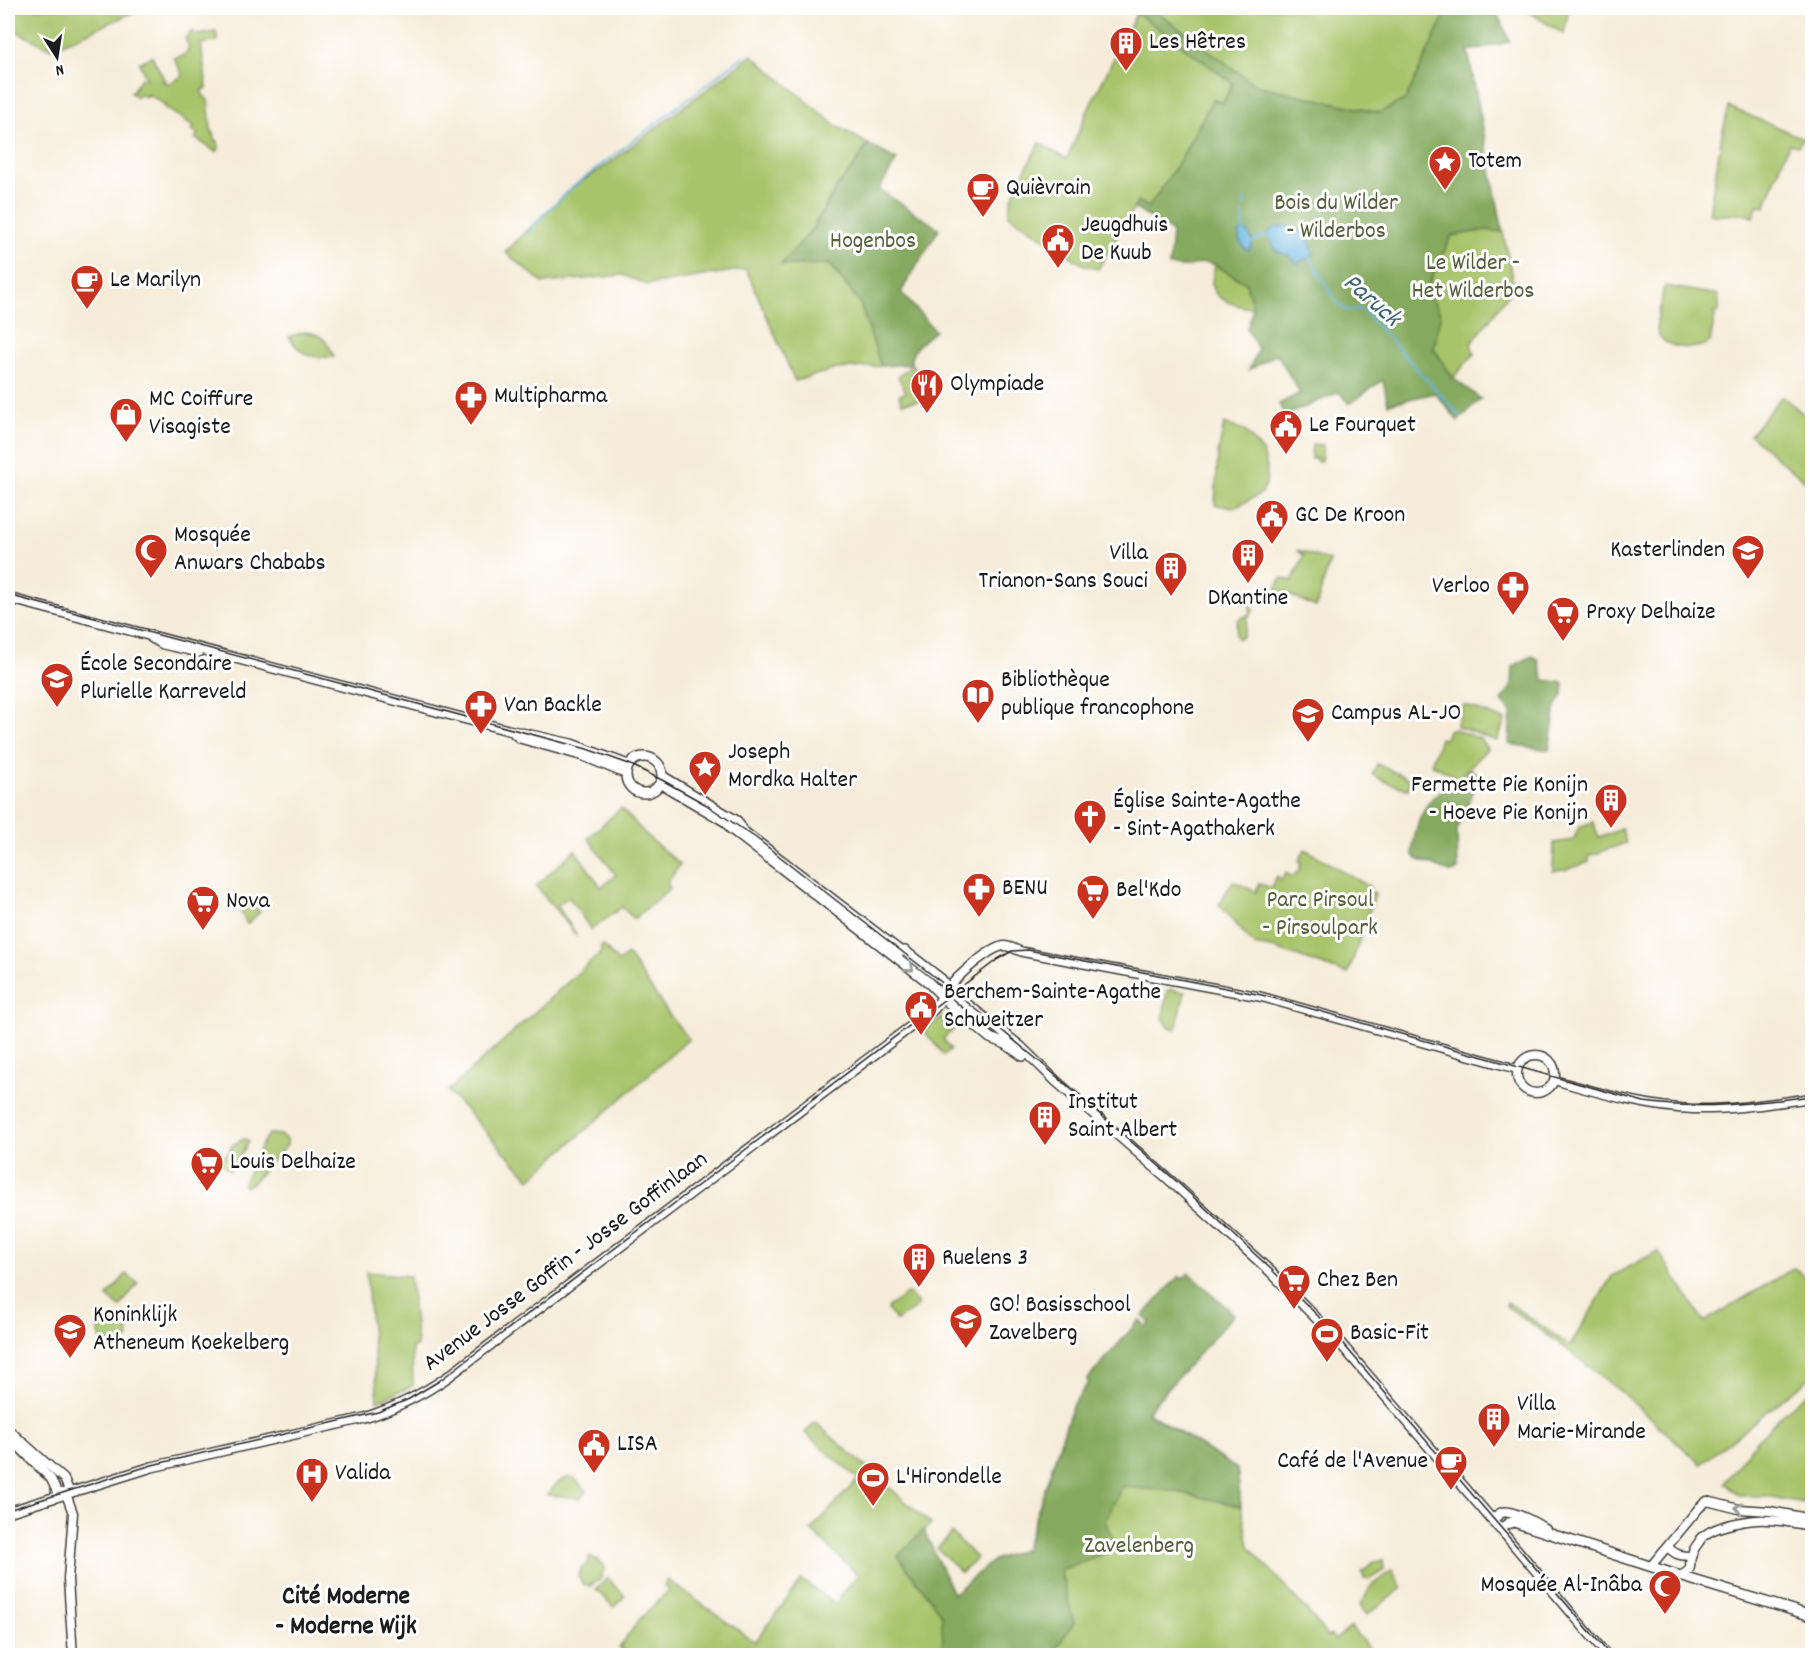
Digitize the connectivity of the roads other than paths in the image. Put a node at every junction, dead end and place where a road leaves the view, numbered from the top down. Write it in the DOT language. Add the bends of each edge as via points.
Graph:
graph roads {
  1 [pos="8,597"];
  2 [pos="627,769"];
  3 [pos="661,780"];
  4 [pos="945,993"];
  5 [pos="1518,1069"];
  6 [pos="1554,1080"];
  7 [pos="1812,1098"];
  8 [pos="8,1429"];
  9 [pos="8,1436"];
  10 [pos="61,1493"];
  11 [pos="8,1512"];
  12 [pos="1812,1519"];
  13 [pos="1492,1520"];
  14 [pos="1812,1526"];
  15 [pos="1500,1530"];
  16 [pos="1551,1533"];
  17 [pos="1668,1547"];
  18 [pos="1690,1556"];
  19 [pos="1651,1566"];
  20 [pos="1680,1576"];
  21 [pos="1812,1616"];
  22 [pos="73,1656"];
  23 [pos="1608,1656"];
  1 -- 2 [label="main road" via="571,744"];
  2 -- 3 [label="main road" via="636,758 648,757 659,765"];
  2 -- 3 [label="main road" via="627,783 637,792 649,793"];
  3 -- 4 [label="main road" via="737,821 743,831 941,979"];
  4 -- 5 [label="street" via="954,979 1005,946 1262,997"];
  4 -- 10 [label="main road, Avenue Josse Goffin - Josse Goffinlaan" via="934,1010 430,1389 364,1418 141,1470"];
  4 -- 13 [label="main road" via="990,1038 1006,1044 1056,1081 1271,1272 1309,1310"];
  5 -- 6 [label="street" via="1520,1083 1530,1092 1545,1090"];
  5 -- 6 [label="street" via="1527,1057 1541,1056 1552,1065"];
  6 -- 7 [label="street" via="1628,1100 1684,1108 1739,1107"];
  8 -- 10 [label="street" via="64,1479"];
  9 -- 10 [label="street"];
  10 -- 11 [label="main road, Avenue Josse Goffin - Josse Goffinlaan"];
  10 -- 22 [label="street" via="73,1513 68,1579"];
  12 -- 17 [label="street, one-way" via="1707,1501"];
  13 -- 15 [label="main road"];
  13 -- 16 [label="main road" via="1506,1511"];
  14 -- 18 [label="street" via="1763,1518 1742,1521 1702,1536"];
  15 -- 16 [label="main road" via="1514,1522"];
  15 -- 23 [label="street"];
  16 -- 19 [label="main road"];
  17 -- 18 [label="street" via="1680,1556"];
  17 -- 19 [label="street"];
  18 -- 20 [label="street" via="1692,1566"];
  19 -- 20 [label="main road"];
  20 -- 21 [label="main road"];
}
